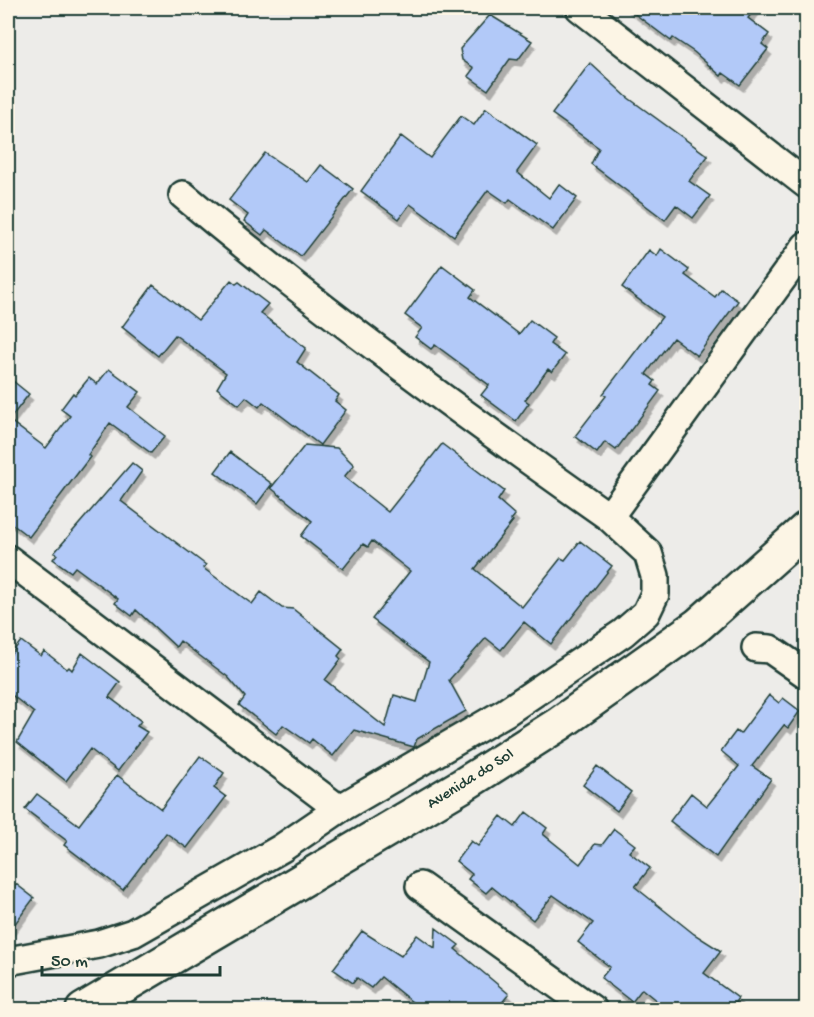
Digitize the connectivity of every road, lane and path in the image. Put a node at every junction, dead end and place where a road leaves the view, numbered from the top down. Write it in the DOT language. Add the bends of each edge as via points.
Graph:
graph roads {
  1 [pos="580,8"];
  2 [pos="807,184"];
  3 [pos="183,195"];
  4 [pos="807,246"];
  5 [pos="609,517"];
  6 [pos="807,529"];
  7 [pos="8,559"];
  8 [pos="756,648"];
  9 [pos="807,674"];
  10 [pos="339,809"];
  11 [pos="420,886"];
  12 [pos="8,961"];
  13 [pos="96,1002"];
  14 [pos="593,1010"];
  1 -- 2 [label="street"];
  3 -- 5 [label="street" via="404,371"];
  4 -- 5 [label="street"];
  5 -- 10 [label="street" via="648,553 655,576 655,594 646,613 584,661 506,712"];
  6 -- 13 [label="street, Avenida do Sol" via="698,626 559,724"];
  7 -- 10 [label="street"];
  8 -- 9 [label="street" via="770,649"];
  10 -- 12 [label="street" via="282,848 132,933 99,944"];
  11 -- 14 [label="street"];
}
